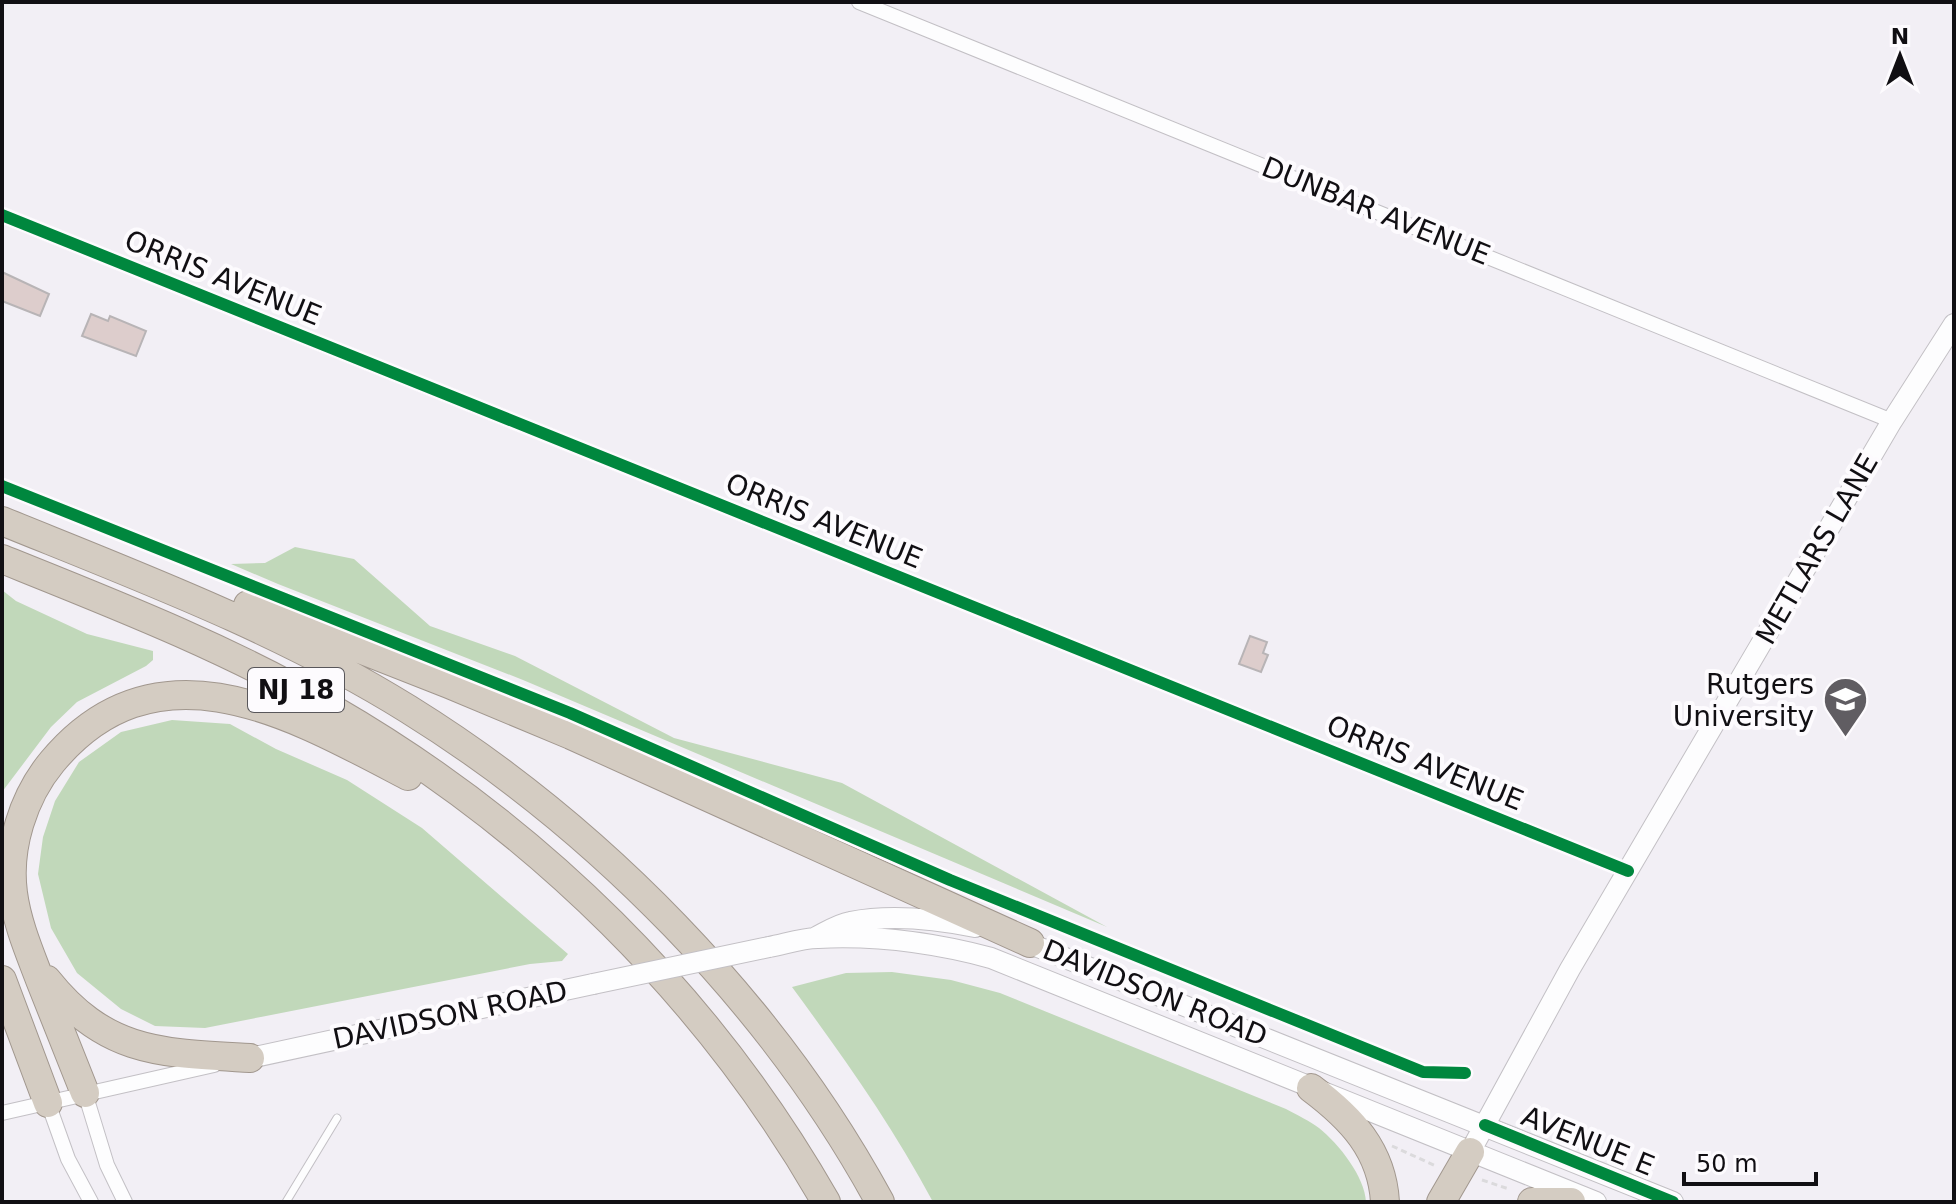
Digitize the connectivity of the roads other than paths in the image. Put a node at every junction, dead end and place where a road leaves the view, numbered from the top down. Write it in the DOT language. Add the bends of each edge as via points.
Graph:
graph roads {
  1 [pos="859,2"];
  2 [pos="2,215"];
  3 [pos="1954,324"];
  4 [pos="1892,421"];
  5 [pos="2,518"];
  6 [pos="2,559"];
  7 [pos="1628,871"];
  8 [pos="560,874"];
  9 [pos="816,937"];
  10 [pos="1030,943"];
  11 [pos="34,962"];
  12 [pos="2,980"];
  13 [pos="250,1058"];
  14 [pos="1311,1088"];
  15 [pos="85,1093"];
  16 [pos="48,1103"];
  17 [pos="2,1113"];
  18 [pos="337,1118"];
  19 [pos="1485,1125"];
  20 [pos="1470,1152"];
  21 [pos="1520,1195"];
  22 [pos="91,1202"];
  23 [pos="125,1202"];
  24 [pos="286,1202"];
  25 [pos="826,1202"];
  26 [pos="880,1202"];
  27 [pos="1385,1202"];
  28 [pos="1441,1202"];
  29 [pos="1571,1202"];
  30 [pos="1596,1202"];
  31 [pos="1673,1202"];
  1 -- 4 [label="street, DUNBAR AVENUE"];
  2 -- 7 [label="street, ORRIS AVENUE"];
  3 -- 4 [label="main road, METLARS LANE"];
  4 -- 7 [label="main road, METLARS LANE"];
  5 -- 10 [label="highway" via="123,556 449,684"];
  5 -- 26 [label="highway, NJ 18" via="256,627 338,669 407,708 530,794 616,867 711,965 788,1060"];
  6 -- 8 [label="highway, NJ 18" via="133,611 332,709 495,818"];
  7 -- 19 [label="main road, METLARS LANE"];
  8 -- 11 [label="highway" via="414,779 299,723 218,696 169,695 104,715 68,743 29,799 12,857 13,892"];
  8 -- 25 [label="highway, NJ 18" via="690,1007 745,1076"];
  9 -- 10 [label="main road, DAVIDSON ROAD" via="847,922 904,919 952,922"];
  9 -- 13 [label="main road, DAVIDSON ROAD, bridge"];
  9 -- 14 [label="main road, DAVIDSON ROAD" via="917,942 991,958"];
  10 -- 19 [label="main road, DAVIDSON ROAD"];
  11 -- 13 [label="highway" via="60,996 113,1037 150,1050"];
  11 -- 15 [label="highway"];
  12 -- 16 [label="highway"];
  13 -- 15 [label="street, DAVIDSON ROAD"];
  14 -- 20 [label="main road, DAVIDSON ROAD"];
  14 -- 27 [label="highway" via="1363,1137 1376,1158"];
  15 -- 16 [label="street, DAVIDSON ROAD"];
  15 -- 23 [label="street" via="107,1165"];
  16 -- 17 [label="street, DAVIDSON ROAD"];
  16 -- 22 [label="street"];
  18 -- 24 [label="lane"];
  19 -- 20 [label="main road, METLARS LANE"];
  19 -- 31 [label="main road, AVENUE E"];
  20 -- 28 [label="highway"];
  20 -- 30 [label="main road, AVENUE E"];
  21 -- 29 [label="highway"];
}
